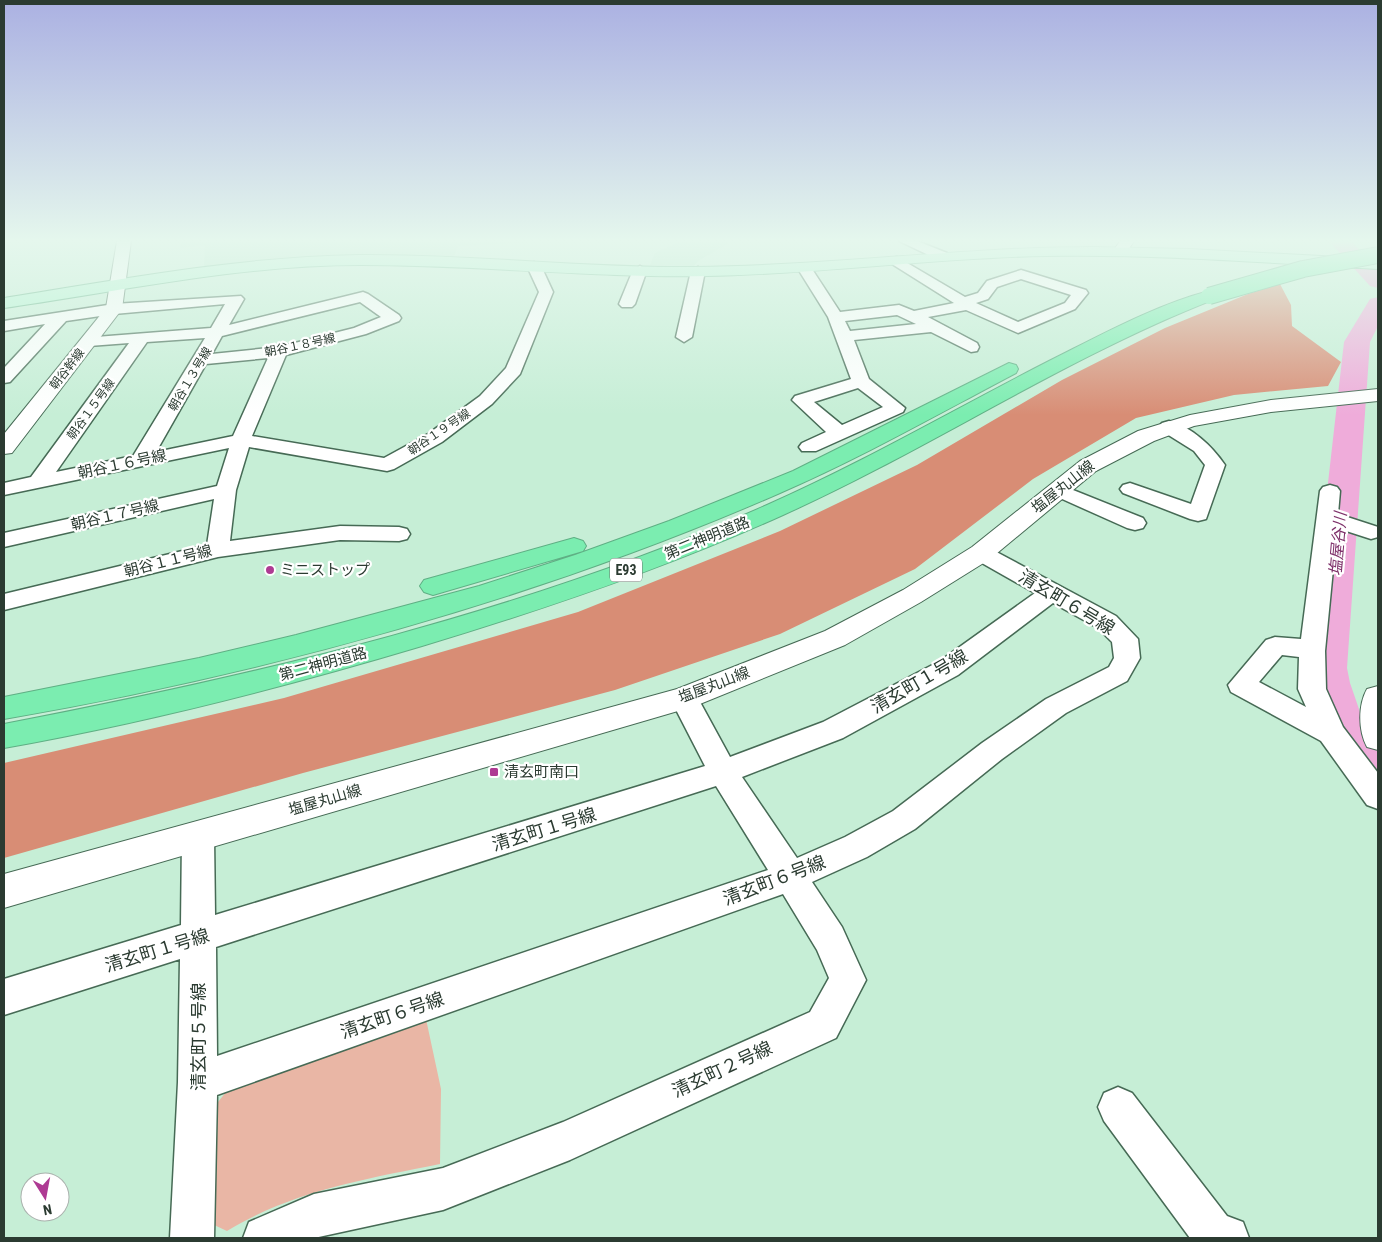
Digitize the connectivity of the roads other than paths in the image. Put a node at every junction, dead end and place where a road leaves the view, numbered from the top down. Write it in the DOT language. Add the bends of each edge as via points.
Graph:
graph roads {
  1 [pos="29,299"];
  2 [pos="115,299"];
  3 [pos="355,299"];
  4 [pos="366,299"];
  5 [pos="543,299"];
  6 [pos="629,299"];
  7 [pos="692,299"];
  8 [pos="824,299"];
  9 [pos="957,299"];
  10 [pos="973,299"];
  11 [pos="1076,299"];
  12 [pos="1161,299"];
  13 [pos="1188,299"];
  14 [pos="963,302"];
  15 [pos="4,303"];
  16 [pos="627,304"];
  17 [pos="114,309"];
  18 [pos="912,316"];
  19 [pos="836,317"];
  20 [pos="60,318"];
  21 [pos="4,326"];
  22 [pos="933,327"];
  23 [pos="219,332"];
  24 [pos="844,336"];
  25 [pos="142,337"];
  26 [pos="684,337"];
  27 [pos="90,341"];
  28 [pos="971,347"];
  29 [pos="279,352"];
  30 [pos="200,360"];
  31 [pos="4,378"];
  32 [pos="861,382"];
  33 [pos="1378,395"];
  34 [pos="1169,427"];
  35 [pos="839,433"];
  36 [pos="878,438"];
  37 [pos="241,440"];
  38 [pos="809,447"];
  39 [pos="4,448"];
  40 [pos="140,460"];
  41 [pos="39,481"];
  42 [pos="4,489"];
  43 [pos="1130,489"];
  44 [pos="226,490"];
  45 [pos="1058,490"];
  46 [pos="1330,491"];
  47 [pos="1329,518"];
  48 [pos="1135,523"];
  49 [pos="1364,529"];
  50 [pos="400,534"];
  51 [pos="4,540"];
  52 [pos="218,550"];
  53 [pos="981,553"];
  54 [pos="433,586"];
  55 [pos="1052,592"];
  56 [pos="4,602"];
  57 [pos="1312,651"];
  58 [pos="1378,697"];
  59 [pos="684,698"];
  60 [pos="4,708"];
  61 [pos="1331,733"];
  62 [pos="4,736"];
  63 [pos="1378,738"];
  64 [pos="723,772"];
  65 [pos="1378,796"];
  66 [pos="198,836"];
  67 [pos="790,877"];
  68 [pos="4,891"];
  69 [pos="197,938"];
  70 [pos="4,997"];
  71 [pos="198,1082"];
  72 [pos="1118,1107"];
  73 [pos="192,1238"];
  74 [pos="265,1238"];
  75 [pos="1227,1238"];
  1 -- 15 [label="main road"];
  2 -- 17 [label="street"];
  3 -- 23 [label="street, 朝谷１８号線"];
  4 -- 29 [label="street, 朝谷１８号線" via="393,318 360,331"];
  5 -- 37 [label="street, 朝谷１９号線" via="514,370 486,400 435,438 388,465"];
  6 -- 16 [label="street"];
  7 -- 26 [label="street"];
  8 -- 19 [label="street"];
  9 -- 14 [label="street"];
  10 -- 14 [label="street"];
  11 -- 14 [label="street" via="1070,306 1018,328"];
  12 -- 36 [label="highway, 第二神明道路 / E93" via="1086,329"];
  13 -- 62 [label="highway, 第二神明道路 / E93" via="1093,345 803,497 746,523 613,574 461,625 356,655 144,708"];
  14 -- 18 [label="street" via="962,306"];
  17 -- 20 [label="street"];
  17 -- 23 [label="street, 朝谷１３号線" via="236,299"];
  17 -- 27 [label="street, 朝谷幹線"];
  18 -- 19 [label="street" via="899,310"];
  18 -- 22 [label="street"];
  19 -- 24 [label="street"];
  20 -- 21 [label="street"];
  20 -- 31 [label="street"];
  22 -- 24 [label="street"];
  22 -- 28 [label="street"];
  23 -- 25 [label="street"];
  23 -- 30 [label="street, 朝谷１３号線"];
  24 -- 32 [label="street"];
  25 -- 27 [label="street"];
  25 -- 41 [label="street, 朝谷１５号線"];
  27 -- 39 [label="street, 朝谷幹線"];
  29 -- 30 [label="street, 朝谷１８号線"];
  29 -- 37 [label="street, 朝谷１１号線"];
  30 -- 40 [label="street, 朝谷１３号線"];
  32 -- 35 [label="street" via="896,408"];
  32 -- 35 [label="street" via="801,400"];
  33 -- 34 [label="street, 塩屋丸山線" via="1272,406"];
  34 -- 43 [label="street" via="1202,447 1215,465 1198,514"];
  34 -- 45 [label="street, 塩屋丸山線" via="1108,454"];
  35 -- 38 [label="street"];
  36 -- 54 [label="highway" via="663,519"];
  36 -- 60 [label="highway, 第二神明道路 / E93" via="696,520 463,600 266,653"];
  37 -- 40 [label="street, 朝谷１６号線"];
  37 -- 44 [label="street, 朝谷１１号線"];
  40 -- 41 [label="street, 朝谷１６号線"];
  41 -- 42 [label="street, 朝谷１６号線"];
  44 -- 51 [label="street, 朝谷１７号線"];
  44 -- 52 [label="street, 朝谷１１号線"];
  45 -- 48 [label="street"];
  45 -- 53 [label="street, 塩屋丸山線"];
  46 -- 47 [label="street"];
  47 -- 49 [label="street"];
  47 -- 57 [label="street"];
  50 -- 52 [label="street" via="340,533"];
  52 -- 56 [label="street, 朝谷１１号線"];
  53 -- 55 [label="street, 清玄町６号線"];
  53 -- 59 [label="street, 塩屋丸山線" via="835,638"];
  55 -- 64 [label="street, 清玄町１号線" via="948,668 832,730"];
  55 -- 67 [label="street, 清玄町６号線" via="1106,622 1125,638 1127,658 1118,674 1056,706 904,820 856,847"];
  57 -- 61 [label="street" via="1312,689"];
  57 -- 61 [label="street" via="1275,646 1241,686"];
  58 -- 63 [label="street"];
  59 -- 64 [label="street, 清玄町２号線"];
  59 -- 66 [label="street, 塩屋丸山線"];
  61 -- 65 [label="street"];
  64 -- 67 [label="street, 清玄町２号線"];
  64 -- 69 [label="street, 清玄町１号線"];
  66 -- 68 [label="street, 塩屋丸山線"];
  66 -- 69 [label="street, 清玄町５号線"];
  67 -- 71 [label="street, 清玄町６号線"];
  67 -- 74 [label="street, 清玄町２号線" via="830,939 848,980 822,1024 570,1140 443,1189 314,1216"];
  69 -- 70 [label="street, 清玄町１号線"];
  69 -- 71 [label="street, 清玄町５号線"];
  71 -- 73 [label="street, 清玄町５号線"];
  72 -- 75 [label="street" via="1212,1232"];
}
